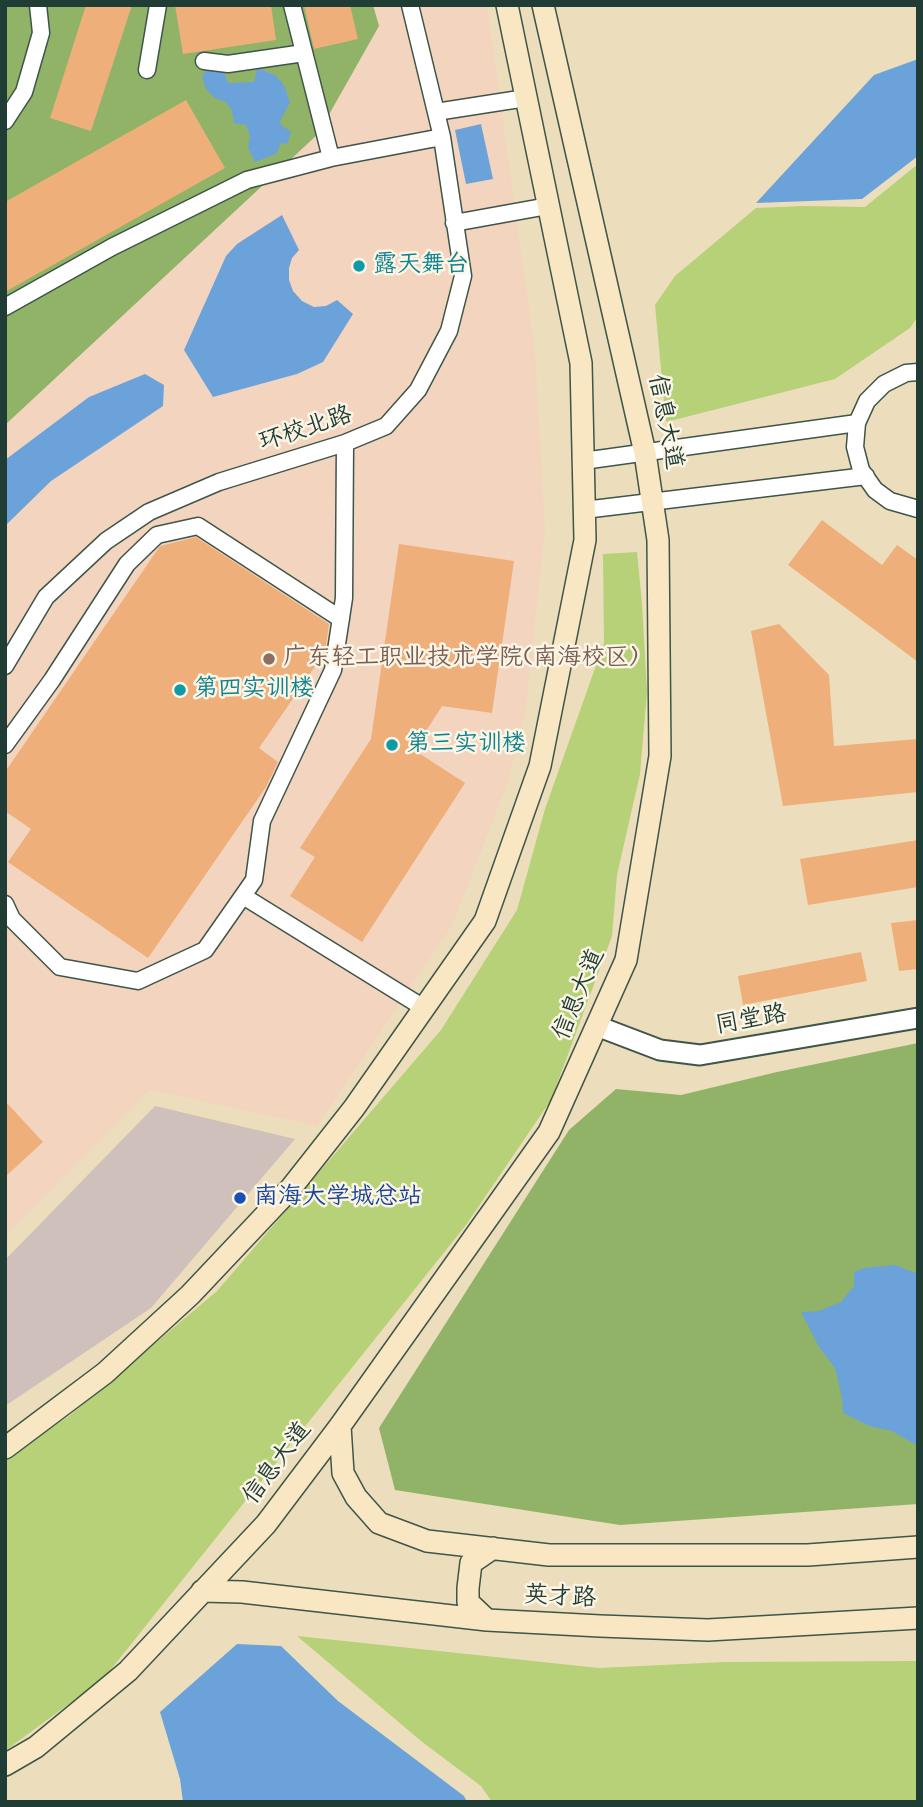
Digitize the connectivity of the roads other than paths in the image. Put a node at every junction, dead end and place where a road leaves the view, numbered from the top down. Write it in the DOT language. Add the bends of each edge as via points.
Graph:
graph roads {
  1 [pos="38,5"];
  2 [pos="158,5"];
  3 [pos="292,5"];
  4 [pos="411,5"];
  5 [pos="507,5"];
  6 [pos="543,5"];
  7 [pos="304,53"];
  8 [pos="204,61"];
  9 [pos="147,70"];
  10 [pos="526,98"];
  11 [pos="436,112"];
  12 [pos="5,121"];
  13 [pos="442,137"];
  14 [pos="331,158"];
  15 [pos="548,206"];
  16 [pos="454,223"];
  17 [pos="5,307"];
  18 [pos="918,372"];
  19 [pos="857,423"];
  20 [pos="345,443"];
  21 [pos="645,453"];
  22 [pos="583,461"];
  23 [pos="866,477"];
  24 [pos="652,502"];
  25 [pos="918,509"];
  26 [pos="584,510"];
  27 [pos="341,619"];
  28 [pos="5,666"];
  29 [pos="5,745"];
  30 [pos="243,896"];
  31 [pos="5,904"];
  32 [pos="424,1008"];
  33 [pos="918,1018"];
  34 [pos="597,1026"];
  35 [pos="340,1426"];
  36 [pos="5,1448"];
  37 [pos="493,1548"];
  38 [pos="918,1548"];
  39 [pos="202,1591"];
  40 [pos="918,1618"];
  41 [pos="487,1620"];
  42 [pos="5,1765"];
  1 -- 12 [label="street" via="41,33 24,92"];
  2 -- 9 [label="street"];
  3 -- 7 [label="street"];
  4 -- 11 [label="street, 环校北路"];
  5 -- 10 [label="main road"];
  6 -- 21 [label="main road, 信息大道"];
  7 -- 8 [label="street" via="228,64"];
  7 -- 14 [label="street"];
  10 -- 11 [label="street"];
  10 -- 15 [label="main road"];
  11 -- 13 [label="street, 环校北路"];
  13 -- 14 [label="street"];
  13 -- 16 [label="street, 环校北路"];
  14 -- 17 [label="street" via="247,180"];
  15 -- 16 [label="street"];
  15 -- 22 [label="main road" via="581,363"];
  16 -- 20 [label="street, 环校北路" via="463,275 449,331 418,390 386,426"];
  18 -- 19 [label="street" via="884,384 867,401"];
  19 -- 21 [label="street"];
  19 -- 23 [label="street" via="855,447"];
  20 -- 27 [label="street"];
  20 -- 28 [label="street, 环校北路" via="219,482 149,512 106,541 46,597"];
  21 -- 22 [label="street"];
  21 -- 24 [label="main road, 信息大道"];
  22 -- 26 [label="main road"];
  23 -- 24 [label="street"];
  23 -- 25 [label="street" via="891,501"];
  24 -- 26 [label="street"];
  24 -- 34 [label="main road, 信息大道" via="658,540 660,756 626,960"];
  26 -- 32 [label="main road" via="585,540 540,766 485,921"];
  27 -- 29 [label="street" via="198,526 157,535 127,564"];
  27 -- 30 [label="street" via="333,670 262,821 254,880"];
  30 -- 31 [label="street" via="205,950 138,981 60,967 12,919"];
  30 -- 32 [label="street"];
  32 -- 36 [label="main road" via="355,1108 291,1188 190,1296 105,1373"];
  33 -- 34 [label="street, 同堂路" via="700,1055 660,1050"];
  34 -- 35 [label="main road, 信息大道" via="549,1132"];
  35 -- 37 [label="main road" via="344,1473 356,1497 379,1523 427,1541"];
  35 -- 39 [label="main road, 信息大道" via="266,1524"];
  37 -- 38 [label="main road" via="549,1555 665,1556 808,1555"];
  37 -- 41 [label="main road" via="471,1563 468,1588 468,1602"];
  39 -- 41 [label="main road, 英才路"];
  39 -- 42 [label="main road, 信息大道" via="128,1671 36,1747"];
  40 -- 41 [label="main road, 英才路" via="708,1630"];
}
